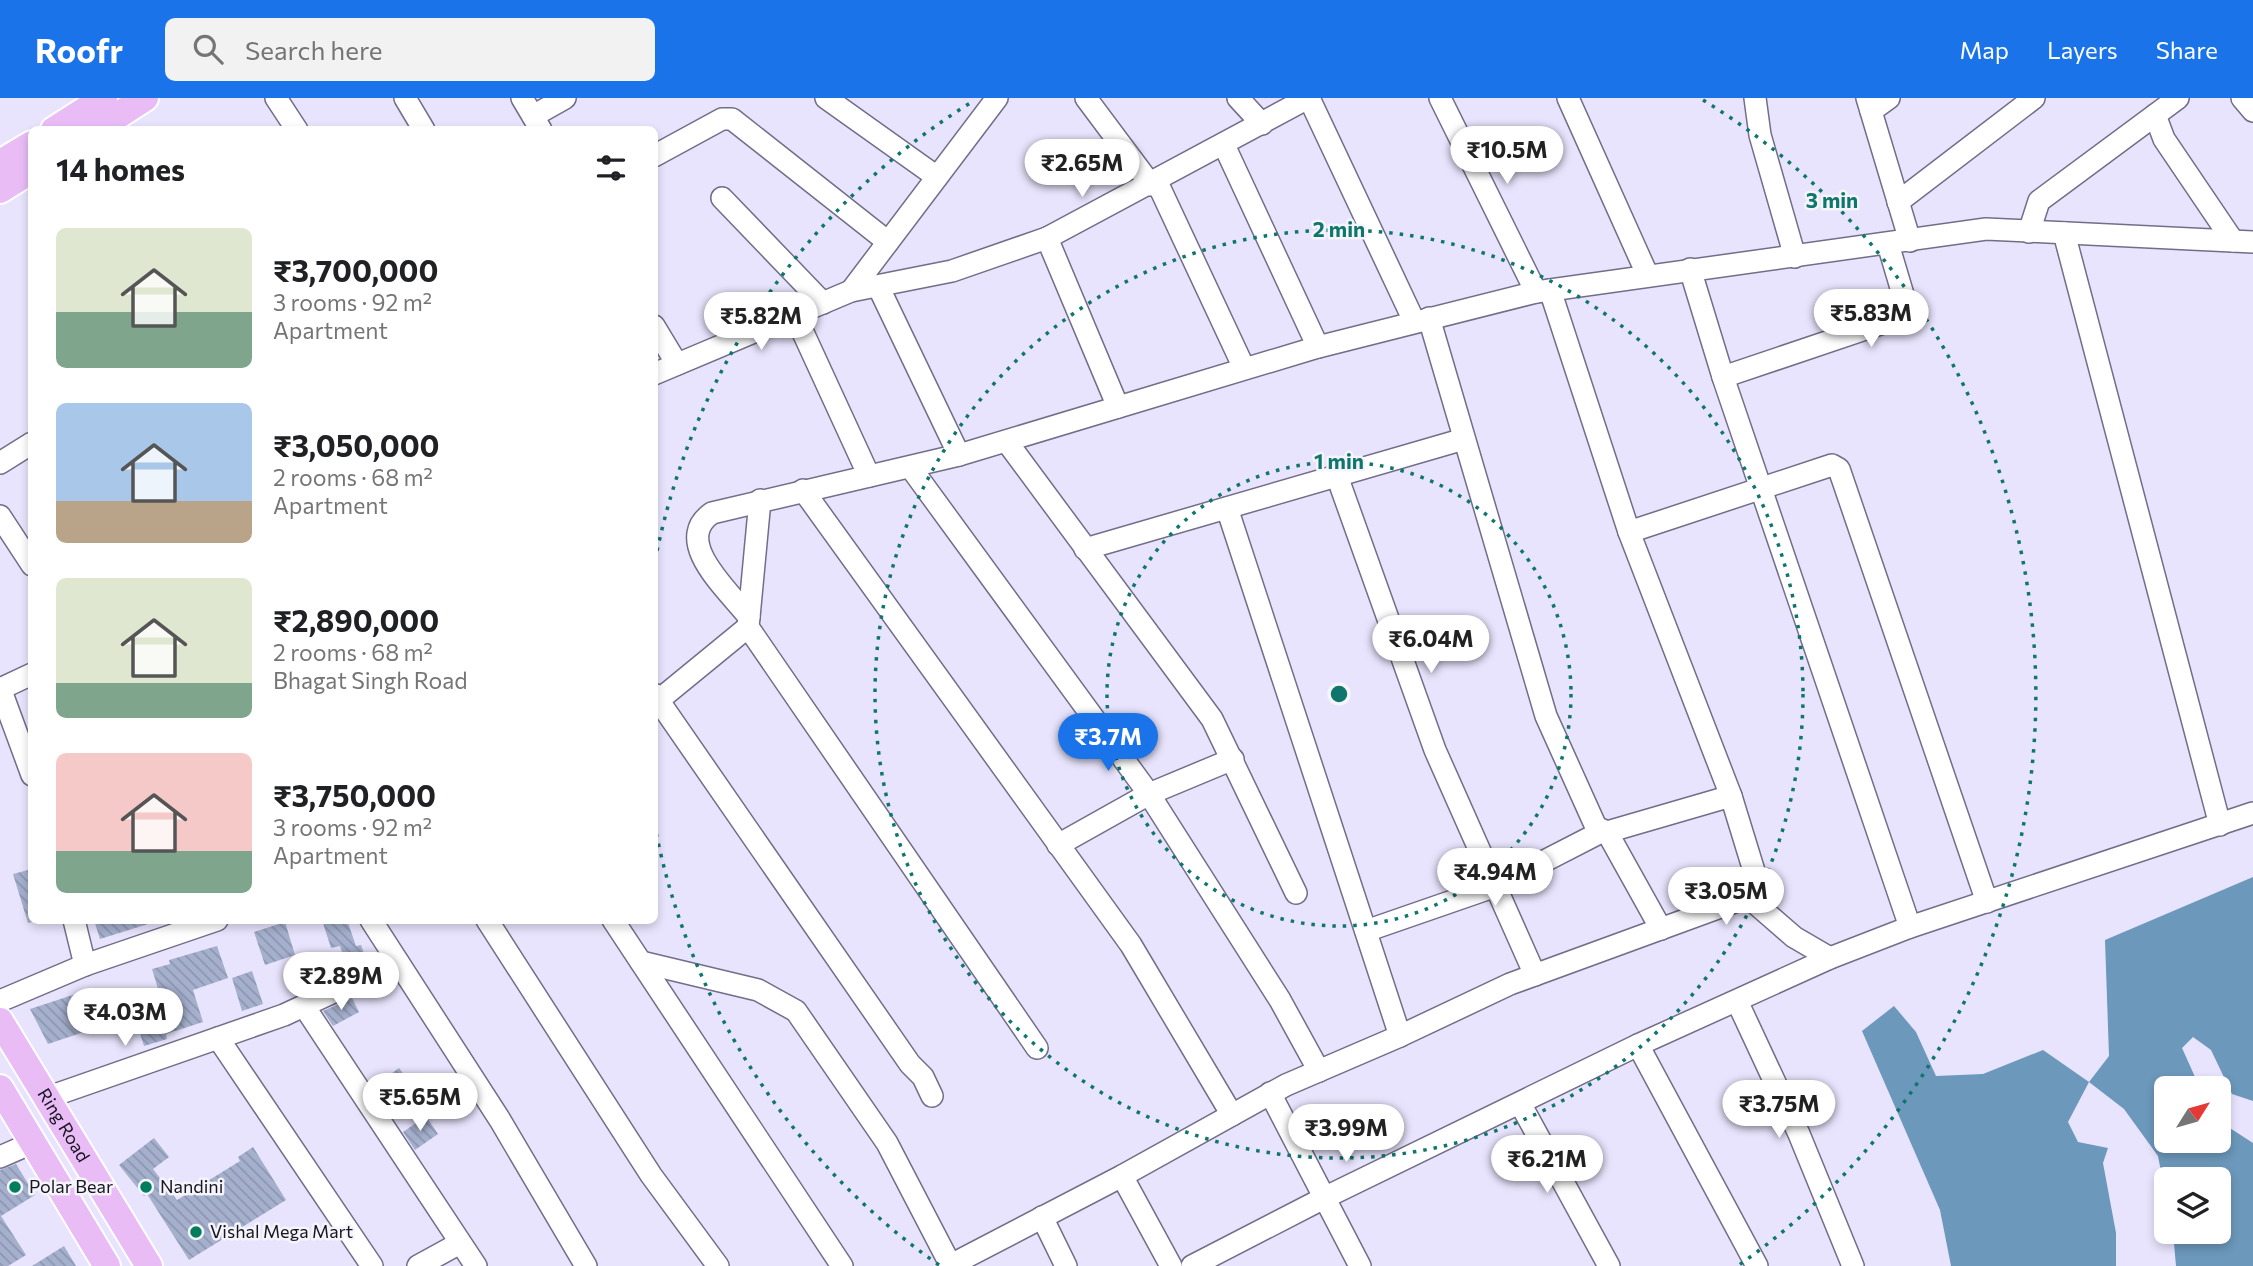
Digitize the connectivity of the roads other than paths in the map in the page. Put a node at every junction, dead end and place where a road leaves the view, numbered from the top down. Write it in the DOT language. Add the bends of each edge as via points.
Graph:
graph roads {
  1 [pos="104,98"];
  2 [pos="145,98"];
  3 [pos="276,98"];
  4 [pos="405,98"];
  5 [pos="565,98"];
  6 [pos="826,98"];
  7 [pos="1086,98"];
  8 [pos="1238,98"];
  9 [pos="1308,98"];
  10 [pos="1440,98"];
  11 [pos="1568,98"];
  12 [pos="1755,98"];
  13 [pos="1889,98"];
  14 [pos="2034,98"];
  15 [pos="2178,98"];
  16 [pos="2242,98"];
  17 [pos="988,101"];
  18 [pos="1869,105"];
  19 [pos="2253,111"];
  20 [pos="532,114"];
  21 [pos="2155,115"];
  22 [pos="84,117"];
  23 [pos="1262,124"];
  24 [pos="63,126"];
  25 [pos="294,126"];
  26 [pos="422,126"];
  27 [pos="1224,145"];
  28 [pos="28,146"];
  29 [pos="658,154"];
  30 [pos="0,163"];
  31 [pos="28,172"];
  32 [pos="937,177"];
  33 [pos="1154,183"];
  34 [pos="0,190"];
  35 [pos="722,198"];
  36 [pos="1898,202"];
  37 [pos="2029,232"];
  38 [pos="2064,233"];
  39 [pos="1047,238"];
  40 [pos="1910,241"];
  41 [pos="888,242"];
  42 [pos="2243,242"];
  43 [pos="1888,244"];
  44 [pos="1795,257"];
  45 [pos="1690,269"];
  46 [pos="1647,274"];
  47 [pos="878,285"];
  48 [pos="851,291"];
  49 [pos="1543,291"];
  50 [pos="823,303"];
  51 [pos="795,314"];
  52 [pos="1422,320"];
  53 [pos="658,333"];
  54 [pos="1318,347"];
  55 [pos="677,364"];
  56 [pos="1244,368"];
  57 [pos="658,372"];
  58 [pos="1723,377"];
  59 [pos="1118,407"];
  60 [pos="1464,439"];
  61 [pos="1007,442"];
  62 [pos="28,446"];
  63 [pos="959,455"];
  64 [pos="0,463"];
  65 [pos="911,468"];
  66 [pos="1337,475"];
  67 [pos="869,476"];
  68 [pos="1760,486"];
  69 [pos="803,491"];
  70 [pos="760,500"];
  71 [pos="1227,508"];
  72 [pos="0,516"];
  73 [pos="1629,533"];
  74 [pos="1085,549"];
  75 [pos="28,559"];
  76 [pos="748,622"];
  77 [pos="28,676"];
  78 [pos="0,689"];
  79 [pos="658,697"];
  80 [pos="658,702"];
  81 [pos="1233,759"];
  82 [pos="28,764"];
  83 [pos="1149,794"];
  84 [pos="1731,796"];
  85 [pos="2253,813"];
  86 [pos="2220,825"];
  87 [pos="1604,832"];
  88 [pos="1058,845"];
  89 [pos="1496,886"];
  90 [pos="1296,893"];
  91 [pos="1748,897"];
  92 [pos="1987,902"];
  93 [pos="75,924"];
  94 [pos="205,924"];
  95 [pos="374,924"];
  96 [pos="490,924"];
  97 [pos="616,924"];
  98 [pos="1910,927"];
  99 [pos="1661,929"];
  100 [pos="1366,931"];
  101 [pos="1830,958"];
  102 [pos="398,962"];
  103 [pos="641,962"];
  104 [pos="85,965"];
  105 [pos="1535,975"];
  106 [pos="1737,1000"];
  107 [pos="0,1001"];
  108 [pos="304,1006"];
  109 [pos="0,1021"];
  110 [pos="1400,1036"];
  111 [pos="218,1038"];
  112 [pos="1638,1045"];
  113 [pos="1037,1048"];
  114 [pos="1319,1070"];
  115 [pos="0,1088"];
  116 [pos="1270,1093"];
  117 [pos="932,1096"];
  118 [pos="46,1098"];
  119 [pos="1521,1105"];
  120 [pos="1232,1115"];
  121 [pos="32,1143"];
  122 [pos="0,1157"];
  123 [pos="1122,1176"];
  124 [pos="1324,1198"];
  125 [pos="1042,1217"];
  126 [pos="460,1242"];
  127 [pos="107,1266"];
  128 [pos="149,1266"];
  129 [pos="372,1266"];
  130 [pos="418,1266"];
  131 [pos="477,1266"];
  132 [pos="586,1266"];
  133 [pos="718,1266"];
  134 [pos="842,1266"];
  135 [pos="950,1266"];
  136 [pos="1066,1266"];
  137 [pos="1171,1266"];
  138 [pos="1192,1266"];
  139 [pos="1360,1266"];
  140 [pos="1609,1266"];
  141 [pos="1757,1266"];
  142 [pos="1853,1266"];
  1 -- 22 [label="main road"];
  2 -- 22 [label="main road"];
  3 -- 25 [label="street"];
  4 -- 26 [label="street"];
  5 -- 20 [label="street"];
  6 -- 32 [label="street"];
  7 -- 33 [label="street"];
  8 -- 23 [label="street"];
  9 -- 23 [label="street"];
  9 -- 52 [label="street"];
  10 -- 49 [label="street"];
  11 -- 46 [label="street"];
  12 -- 44 [label="street" via="1760,135"];
  13 -- 18 [label="street"];
  14 -- 36 [label="street"];
  15 -- 21 [label="street"];
  16 -- 19 [label="street"];
  17 -- 32 [label="street"];
  18 -- 36 [label="street"];
  21 -- 37 [label="street" via="2039,201"];
  21 -- 42 [label="street" via="2164,139"];
  22 -- 24 [label="main road"];
  23 -- 27 [label="street"];
  27 -- 33 [label="street"];
  27 -- 54 [label="street"];
  28 -- 30 [label="main road"];
  29 -- 41 [label="street" via="722,119 732,119"];
  31 -- 34 [label="main road"];
  32 -- 41 [label="street"];
  33 -- 39 [label="street"];
  33 -- 56 [label="street"];
  35 -- 50 [label="street"];
  36 -- 40 [label="street"];
  37 -- 38 [label="street"];
  37 -- 40 [label="street" via="1986,229"];
  38 -- 42 [label="street"];
  38 -- 86 [label="street"];
  39 -- 47 [label="street" via="952,271"];
  39 -- 59 [label="street"];
  40 -- 43 [label="street"];
  41 -- 48 [label="street"];
  43 -- 44 [label="street"];
  43 -- 58 [label="street" via="1907,308 1903,316"];
  44 -- 45 [label="street"];
  45 -- 46 [label="street"];
  45 -- 58 [label="street"];
  46 -- 49 [label="street"];
  47 -- 48 [label="street"];
  47 -- 63 [label="street"];
  48 -- 50 [label="street"];
  49 -- 52 [label="street"];
  49 -- 73 [label="street"];
  50 -- 51 [label="street"];
  51 -- 55 [label="street"];
  51 -- 67 [label="street"];
  52 -- 54 [label="street"];
  52 -- 60 [label="street"];
  53 -- 55 [label="street"];
  54 -- 56 [label="street"];
  55 -- 57 [label="street"];
  56 -- 59 [label="street"];
  58 -- 68 [label="street"];
  59 -- 61 [label="street"];
  60 -- 66 [label="street"];
  60 -- 87 [label="street" via="1546,716 1593,820"];
  61 -- 63 [label="street"];
  61 -- 74 [label="street"];
  62 -- 64 [label="street"];
  63 -- 65 [label="street"];
  65 -- 67 [label="street"];
  65 -- 83 [label="street"];
  66 -- 71 [label="street"];
  66 -- 89 [label="street" via="1435,750"];
  67 -- 69 [label="street"];
  68 -- 73 [label="street"];
  68 -- 92 [label="street" via="1832,465 1842,473"];
  68 -- 98 [label="street"];
  69 -- 70 [label="street"];
  69 -- 88 [label="street"];
  70 -- 76 [label="street"];
  70 -- 76 [label="street" via="712,513 696,530 703,557"];
  71 -- 74 [label="street"];
  71 -- 100 [label="street"];
  72 -- 75 [label="street"];
  73 -- 84 [label="street"];
  74 -- 81 [label="street" via="1194,694"];
  76 -- 79 [label="street"];
  76 -- 113 [label="street"];
  77 -- 78 [label="street"];
  78 -- 82 [label="street"];
  80 -- 117 [label="street"];
  81 -- 83 [label="street"];
  81 -- 90 [label="street"];
  83 -- 88 [label="street"];
  83 -- 114 [label="street" via="1280,1000"];
  84 -- 87 [label="street"];
  84 -- 91 [label="street" via="1758,884"];
  85 -- 86 [label="street"];
  86 -- 92 [label="street"];
  87 -- 89 [label="street"];
  87 -- 99 [label="street"];
  88 -- 120 [label="street" via="1131,944"];
  89 -- 100 [label="street"];
  89 -- 105 [label="street"];
  91 -- 99 [label="street"];
  91 -- 101 [label="street" via="1794,937"];
  92 -- 98 [label="street"];
  93 -- 104 [label="street"];
  94 -- 104 [label="street"];
  95 -- 102 [label="street"];
  96 -- 133 [label="street" via="651,1175"];
  97 -- 103 [label="street"];
  98 -- 101 [label="street"];
  99 -- 105 [label="street"];
  100 -- 110 [label="street"];
  101 -- 106 [label="street"];
  102 -- 108 [label="street"];
  102 -- 132 [label="street" via="500,1120"];
  103 -- 134 [label="street"];
  103 -- 135 [label="street" via="758,990 796,1011 887,1143"];
  104 -- 107 [label="street"];
  105 -- 110 [label="street"];
  106 -- 112 [label="street"];
  106 -- 142 [label="street" via="1799,1133"];
  108 -- 111 [label="street"];
  108 -- 126 [label="street"];
  109 -- 118 [label="main road, Ring Road"];
  110 -- 114 [label="street"];
  111 -- 118 [label="street"];
  111 -- 129 [label="street"];
  112 -- 119 [label="street"];
  112 -- 141 [label="street"];
  114 -- 116 [label="street"];
  115 -- 121 [label="main road, Ring Road"];
  116 -- 120 [label="street"];
  116 -- 124 [label="street"];
  118 -- 128 [label="main road, Ring Road"];
  119 -- 124 [label="street"];
  119 -- 140 [label="street"];
  120 -- 123 [label="street"];
  121 -- 122 [label="street"];
  121 -- 127 [label="main road, Ring Road"];
  123 -- 125 [label="street"];
  123 -- 137 [label="street"];
  124 -- 138 [label="street"];
  124 -- 139 [label="street"];
  125 -- 135 [label="street"];
  125 -- 136 [label="street"];
  126 -- 130 [label="street"];
  126 -- 131 [label="street"];
}
